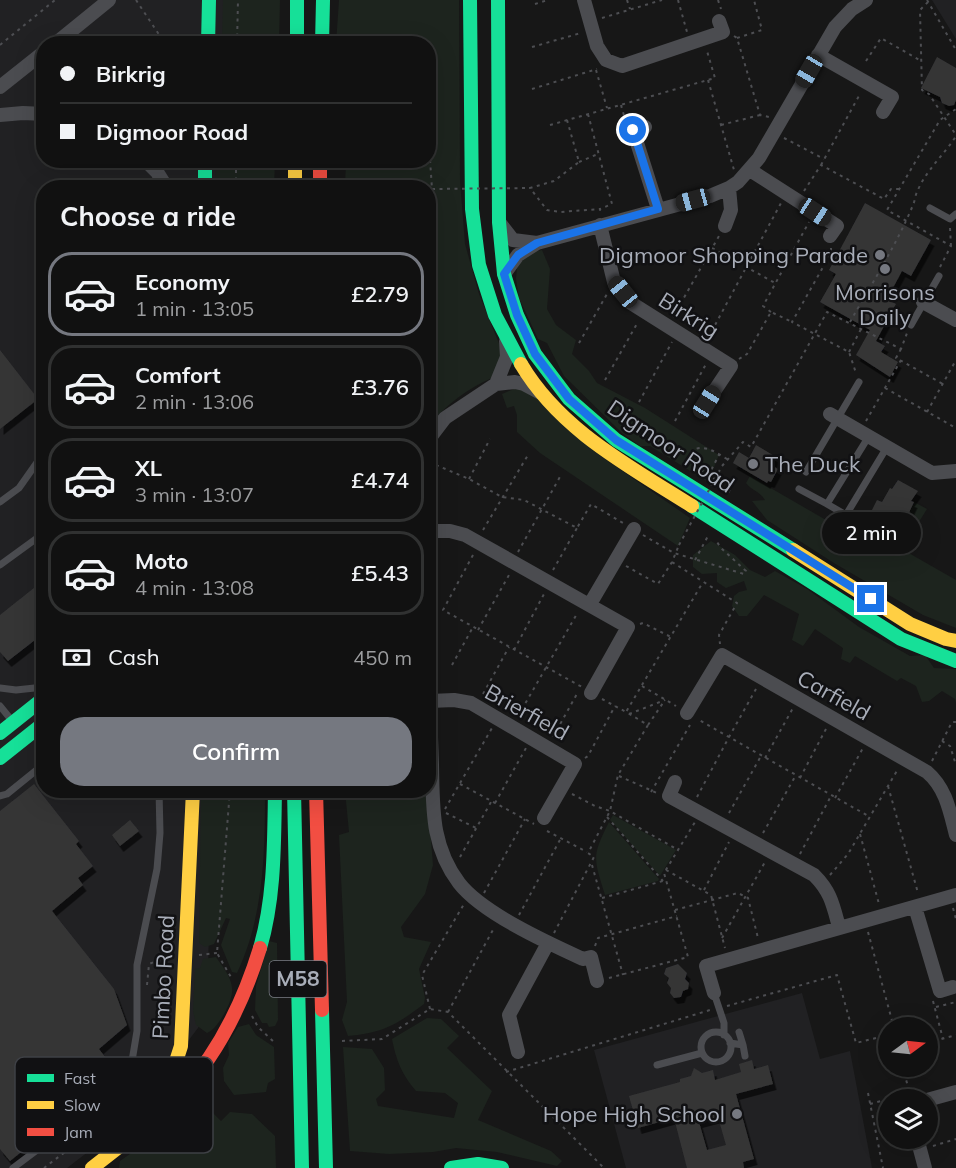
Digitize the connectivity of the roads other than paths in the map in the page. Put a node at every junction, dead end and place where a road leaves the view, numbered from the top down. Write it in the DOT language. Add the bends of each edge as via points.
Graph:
graph roads {
  1 [pos="109,0"];
  2 [pos="209,0"];
  3 [pos="297,0"];
  4 [pos="323,0"];
  5 [pos="584,0"];
  6 [pos="866,0"];
  7 [pos="484,4"];
  8 [pos="721,27"];
  9 [pos="65,36"];
  10 [pos="208,36"];
  11 [pos="297,36"];
  12 [pos="322,36"];
  13 [pos="818,55"];
  14 [pos="36,58"];
  15 [pos="0,87"];
  16 [pos="883,112"];
  17 [pos="36,113"];
  18 [pos="0,115"];
  19 [pos="639,129"];
  20 [pos="750,170"];
  21 [pos="733,185"];
  22 [pos="930,208"];
  23 [pos="658,209"];
  24 [pos="953,217"];
  25 [pos="499,222"];
  26 [pos="600,225"];
  27 [pos="725,226"];
  28 [pos="830,236"];
  29 [pos="537,243"];
  30 [pos="504,274"];
  31 [pos="939,276"];
  32 [pos="923,302"];
  33 [pos="956,320"];
  34 [pos="910,325"];
  35 [pos="506,338"];
  36 [pos="859,382"];
  37 [pos="496,384"];
  38 [pos="542,394"];
  39 [pos="707,402"];
  40 [pos="834,416"];
  41 [pos="436,430"];
  42 [pos="865,434"];
  43 [pos="887,447"];
  44 [pos="36,465"];
  45 [pos="956,471"];
  46 [pos="806,472"];
  47 [pos="800,489"];
  48 [pos="0,502"];
  49 [pos="827,504"];
  50 [pos="634,529"];
  51 [pos="436,531"];
  52 [pos="36,539"];
  53 [pos="0,565"];
  54 [pos="587,602"];
  55 [pos="956,641"];
  56 [pos="956,661"];
  57 [pos="0,688"];
  58 [pos="36,688"];
  59 [pos="591,693"];
  60 [pos="436,701"];
  61 [pos="36,704"];
  62 [pos="0,706"];
  63 [pos="687,713"];
  64 [pos="13,722"];
  65 [pos="36,729"];
  66 [pos="0,733"];
  67 [pos="0,758"];
  68 [pos="36,770"];
  69 [pos="436,773"];
  70 [pos="675,782"];
  71 [pos="0,796"];
  72 [pos="159,798"];
  73 [pos="193,798"];
  74 [pos="274,798"];
  75 [pos="294,798"];
  76 [pos="316,798"];
  77 [pos="541,824"];
  78 [pos="956,832"];
  79 [pos="956,895"];
  80 [pos="918,906"];
  81 [pos="839,927"];
  82 [pos="548,943"];
  83 [pos="597,981"];
  84 [pos="953,987"];
  85 [pos="714,993"];
  86 [pos="739,1032"];
  87 [pos="724,1035"];
  88 [pos="730,1043"];
  89 [pos="743,1045"];
  90 [pos="518,1052"];
  91 [pos="702,1053"];
  92 [pos="746,1056"];
  93 [pos="133,1057"];
  94 [pos="179,1057"];
  95 [pos="209,1057"];
  96 [pos="324,1064"];
  97 [pos="657,1065"];
  98 [pos="956,1092"];
  99 [pos="938,1097"];
  100 [pos="919,1149"];
  101 [pos="33,1153"];
  102 [pos="111,1153"];
  103 [pos="13,1168"];
  104 [pos="92,1168"];
  105 [pos="302,1168"];
  106 [pos="326,1168"];
  107 [pos="336,1168"];
  108 [pos="451,1168"];
  109 [pos="502,1168"];
  110 [pos="925,1168"];
  1 -- 9 [label="street"];
  2 -- 10 [label="main road"];
  3 -- 11 [label="main road"];
  4 -- 12 [label="main road"];
  5 -- 8 [label="street" via="601,65 622,66 697,42"];
  6 -- 13 [label="street" via="842,19"];
  7 -- 25 [label="main road, Digmoor Road"];
  7 -- 35 [label="main road, Digmoor Road" via="472,209 478,265"];
  13 -- 16 [label="street" via="892,98"];
  13 -- 20 [label="street"];
  14 -- 15 [label="street"];
  17 -- 18 [label="street"];
  19 -- 23 [label="street"];
  20 -- 21 [label="street"];
  20 -- 28 [label="street" via="837,226"];
  21 -- 23 [label="street" via="710,196"];
  21 -- 27 [label="street"];
  22 -- 24 [label="lane"];
  23 -- 26 [label="street"];
  25 -- 29 [label="street" via="513,240"];
  25 -- 30 [label="main road, Digmoor Road"];
  26 -- 29 [label="street"];
  26 -- 39 [label="street, Birkrig" via="614,282 631,303 730,366"];
  29 -- 30 [label="street" via="518,255"];
  30 -- 55 [label="main road, Digmoor Road" via="535,354 569,399 616,440 910,624"];
  31 -- 32 [label="lane"];
  32 -- 33 [label="street"];
  32 -- 34 [label="lane"];
  35 -- 37 [label="street" via="507,357"];
  35 -- 38 [label="main road, Digmoor Road"];
  36 -- 40 [label="lane"];
  37 -- 38 [label="street" via="524,384"];
  37 -- 41 [label="street" via="445,418"];
  38 -- 56 [label="main road, Digmoor Road" via="561,416 606,452 901,639"];
  40 -- 42 [label="street"];
  40 -- 46 [label="lane"];
  42 -- 43 [label="street"];
  42 -- 49 [label="lane"];
  43 -- 45 [label="street" via="932,473"];
  43 -- 49 [label="lane" via="846,515"];
  44 -- 48 [label="lane" via="19,488"];
  47 -- 49 [label="lane"];
  50 -- 54 [label="street"];
  51 -- 54 [label="street" via="458,533 478,542"];
  52 -- 53 [label="lane"];
  54 -- 59 [label="street" via="628,627"];
  57 -- 58 [label="lane"];
  60 -- 77 [label="street, Brierfield" via="454,700 477,706 575,764"];
  61 -- 64 [label="main road"];
  62 -- 64 [label="lane"];
  63 -- 78 [label="street, Carfield" via="722,655 927,772 942,790"];
  64 -- 66 [label="main road"];
  65 -- 67 [label="main road"];
  68 -- 71 [label="lane"];
  69 -- 82 [label="street" via="439,809 434,824 440,849 454,876 475,898"];
  70 -- 81 [label="street" via="669,796 814,875 831,897"];
  72 -- 93 [label="lane" via="158,851 137,965 137,1030"];
  73 -- 94 [label="main road, Pimbo Road"];
  74 -- 95 [label="main road" via="267,926 250,982"];
  75 -- 105 [label="main road, M58"];
  76 -- 96 [label="main road, M58"];
  79 -- 80 [label="street"];
  80 -- 81 [label="street"];
  80 -- 84 [label="street" via="940,991"];
  81 -- 85 [label="street" via="706,966"];
  82 -- 83 [label="street" via="583,959 591,957"];
  82 -- 90 [label="street" via="509,1015"];
  85 -- 87 [label="lane"];
  86 -- 89 [label="lane"];
  87 -- 88 [label="lane"];
  87 -- 91 [label="lane" via="715,1032 706,1036"];
  88 -- 89 [label="lane"];
  88 -- 91 [label="lane" via="729,1053 718,1062"];
  89 -- 92 [label="lane"];
  91 -- 97 [label="lane"];
  96 -- 106 [label="main road, M58"];
  96 -- 107 [label="main road"];
  98 -- 99 [label="street"];
  100 -- 110 [label="street"];
  101 -- 103 [label="lane"];
  102 -- 104 [label="main road, Pimbo Road"];
  108 -- 109 [label="main road" via="478,1164"];
}
